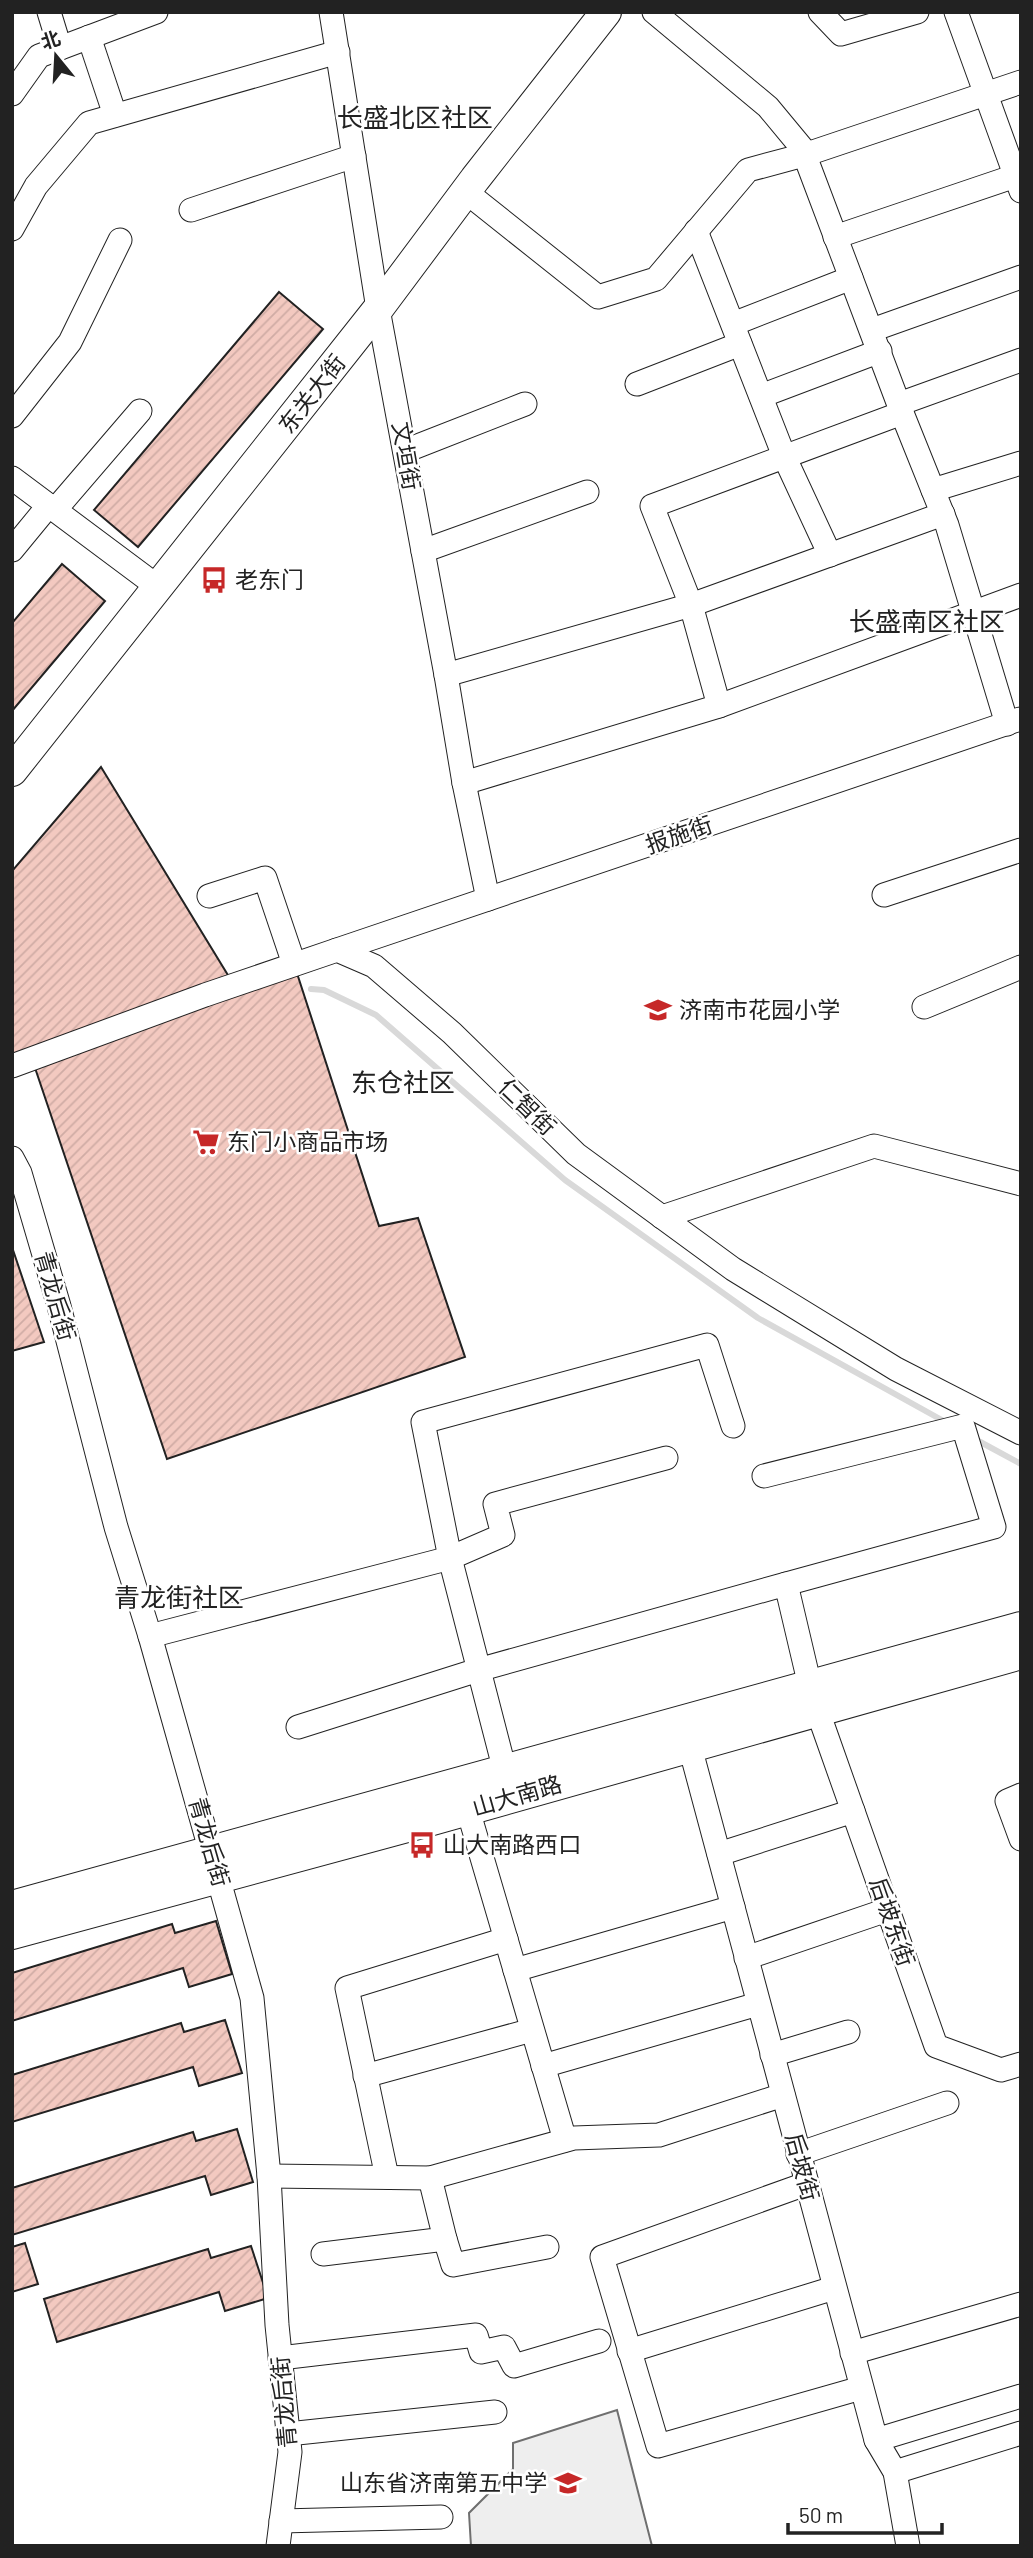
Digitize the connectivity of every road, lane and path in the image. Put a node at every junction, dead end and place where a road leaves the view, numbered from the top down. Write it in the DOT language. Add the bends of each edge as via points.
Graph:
graph roads {
  1 [pos="49,12"];
  2 [pos="156,12"];
  3 [pos="331,12"];
  4 [pos="606,12"];
  5 [pos="654,12"];
  6 [pos="820,12"];
  7 [pos="916,12"];
  8 [pos="956,12"];
  9 [pos="89,37"];
  10 [pos="60,48"];
  11 [pos="338,52"];
  12 [pos="1021,82"];
  13 [pos="14,90"];
  14 [pos="115,115"];
  15 [pos="804,155"];
  16 [pos="354,156"];
  17 [pos="1019,180"];
  18 [pos="466,192"];
  19 [pos="191,211"];
  20 [pos="12,229"];
  21 [pos="696,232"];
  22 [pos="835,237"];
  23 [pos="120,240"];
  24 [pos="1021,277"];
  25 [pos="851,278"];
  26 [pos="378,309"];
  27 [pos="737,334"];
  28 [pos="876,341"];
  29 [pos="1021,359"];
  30 [pos="637,384"];
  31 [pos="761,396"];
  32 [pos="525,404"];
  33 [pos="900,409"];
  34 [pos="140,411"];
  35 [pos="12,416"];
  36 [pos="405,450"];
  37 [pos="785,457"];
  38 [pos="1021,463"];
  39 [pos="12,478"];
  40 [pos="933,490"];
  41 [pos="587,492"];
  42 [pos="52,508"];
  43 [pos="943,514"];
  44 [pos="12,550"];
  45 [pos="423,551"];
  46 [pos="830,555"];
  47 [pos="158,587"];
  48 [pos="1021,595"];
  49 [pos="691,605"];
  50 [pos="973,612"];
  51 [pos="446,675"];
  52 [pos="719,706"];
  53 [pos="1014,722"];
  54 [pos="12,771"];
  55 [pos="464,783"];
  56 [pos="1021,850"];
  57 [pos="884,895"];
  58 [pos="209,896"];
  59 [pos="488,899"];
  60 [pos="337,950"];
  61 [pos="294,964"];
  62 [pos="1021,967"];
  63 [pos="924,1007"];
  64 [pos="12,1066"];
  65 [pos="12,1158"];
  66 [pos="1021,1184"];
  67 [pos="662,1217"];
  68 [pos="733,1426"];
  69 [pos="1021,1433"];
  70 [pos="666,1458"];
  71 [pos="764,1476"];
  72 [pos="450,1558"];
  73 [pos="786,1584"];
  74 [pos="1021,1628"];
  75 [pos="150,1636"];
  76 [pos="1021,1654"];
  77 [pos="478,1670"];
  78 [pos="814,1699"];
  79 [pos="298,1727"];
  80 [pos="690,1747"];
  81 [pos="505,1771"];
  82 [pos="1021,1795"];
  83 [pos="468,1810"];
  84 [pos="853,1811"];
  85 [pos="1021,1839"];
  86 [pos="719,1854"];
  87 [pos="215,1864"];
  88 [pos="12,1906"];
  89 [pos="733,1908"];
  90 [pos="887,1910"];
  91 [pos="12,1934"];
  92 [pos="506,1939"];
  93 [pos="746,1958"];
  94 [pos="515,1970"];
  95 [pos="758,2004"];
  96 [pos="532,2030"];
  97 [pos="848,2032"];
  98 [pos="772,2055"];
  99 [pos="1021,2064"];
  100 [pos="543,2066"];
  101 [pos="365,2076"];
  102 [pos="783,2095"];
  103 [pos="947,2103"];
  104 [pos="565,2140"];
  105 [pos="798,2154"];
  106 [pos="269,2176"];
  107 [pos="387,2177"];
  108 [pos="430,2178"];
  109 [pos="800,2186"];
  110 [pos="445,2239"];
  111 [pos="547,2248"];
  112 [pos="323,2253"];
  113 [pos="834,2288"];
  114 [pos="1021,2304"];
  115 [pos="599,2341"];
  116 [pos="629,2351"];
  117 [pos="852,2353"];
  118 [pos="280,2358"];
  119 [pos="861,2388"];
  120 [pos="1021,2396"];
  121 [pos="495,2412"];
  122 [pos="1021,2433"];
  123 [pos="288,2434"];
  124 [pos="876,2440"];
  125 [pos="895,2472"];
  126 [pos="441,2517"];
  127 [pos="281,2521"];
  128 [pos="278,2546"];
  129 [pos="908,2546"];
  1 -- 10 [label="street"];
  2 -- 9 [label="street"];
  3 -- 11 [label="street, 文垣街"];
  4 -- 18 [label="main road, 东关大街"];
  5 -- 15 [label="street" via="768,107"];
  6 -- 7 [label="street" via="841,34"];
  8 -- 17 [label="street"];
  9 -- 10 [label="street"];
  9 -- 14 [label="street"];
  10 -- 13 [label="street" via="39,56"];
  11 -- 14 [label="street"];
  11 -- 16 [label="street, 文垣街"];
  12 -- 15 [label="street"];
  14 -- 20 [label="street" via="89,123 36,186"];
  15 -- 21 [label="street" via="748,170"];
  15 -- 22 [label="street"];
  16 -- 19 [label="street"];
  16 -- 26 [label="street, 文垣街"];
  17 -- 22 [label="street"];
  18 -- 21 [label="street" via="598,297 656,279"];
  18 -- 26 [label="main road, 东关大街"];
  21 -- 27 [label="street"];
  22 -- 25 [label="street"];
  23 -- 35 [label="street" via="70,342"];
  24 -- 28 [label="street"];
  25 -- 27 [label="street"];
  25 -- 28 [label="street"];
  26 -- 36 [label="street, 文垣街"];
  26 -- 47 [label="main road, 东关大街"];
  27 -- 30 [label="street"];
  27 -- 31 [label="street"];
  28 -- 31 [label="street"];
  28 -- 33 [label="street"];
  29 -- 33 [label="street"];
  31 -- 37 [label="street"];
  32 -- 36 [label="street"];
  33 -- 37 [label="street"];
  33 -- 40 [label="street"];
  34 -- 42 [label="street"];
  36 -- 45 [label="street, 文垣街"];
  37 -- 46 [label="street"];
  37 -- 49 [label="street" via="652,506"];
  38 -- 40 [label="street"];
  39 -- 42 [label="street"];
  40 -- 43 [label="street"];
  41 -- 45 [label="street"];
  42 -- 44 [label="street"];
  42 -- 47 [label="street"];
  43 -- 46 [label="street"];
  43 -- 50 [label="street"];
  45 -- 51 [label="street, 文垣街"];
  46 -- 49 [label="street"];
  47 -- 54 [label="main road, 东关大街"];
  48 -- 50 [label="street"];
  49 -- 51 [label="street"];
  49 -- 52 [label="street"];
  50 -- 52 [label="street"];
  50 -- 53 [label="street"];
  51 -- 55 [label="street, 文垣街"];
  52 -- 55 [label="street"];
  53 -- 59 [label="street, 报施街"];
  55 -- 59 [label="street, 文垣街"];
  56 -- 57 [label="street"];
  58 -- 61 [label="street" via="265,878"];
  59 -- 60 [label="street, 报施街"];
  60 -- 61 [label="street"];
  60 -- 67 [label="street, 仁智街" via="374,966 452,1033 576,1154"];
  61 -- 64 [label="street"];
  62 -- 63 [label="street"];
  65 -- 75 [label="street, 青龙后街" via="51,1279 116,1527"];
  66 -- 67 [label="street" via="874,1146"];
  67 -- 69 [label="street, 仁智街" via="733,1269 896,1370"];
  68 -- 72 [label="street" via="708,1345 423,1422"];
  70 -- 72 [label="street" via="495,1504 503,1535"];
  71 -- 73 [label="street" via="963,1426 994,1527"];
  72 -- 75 [label="street"];
  72 -- 77 [label="street"];
  73 -- 77 [label="street"];
  73 -- 78 [label="street, 后坡东街"];
  74 -- 78 [label="main road, 山大南路"];
  75 -- 87 [label="street, 青龙后街"];
  76 -- 78 [label="main road, 山大南路"];
  77 -- 79 [label="street"];
  77 -- 81 [label="street"];
  78 -- 80 [label="main road, 山大南路"];
  78 -- 81 [label="main road, 山大南路"];
  78 -- 84 [label="street, 后坡东街"];
  80 -- 83 [label="main road, 山大南路"];
  80 -- 86 [label="street, 后坡街"];
  81 -- 87 [label="main road, 山大南路"];
  82 -- 85 [label="street" via="1007,1801"];
  83 -- 87 [label="main road, 山大南路"];
  83 -- 92 [label="street"];
  84 -- 86 [label="street"];
  84 -- 90 [label="street, 后坡东街"];
  86 -- 89 [label="street, 后坡街"];
  87 -- 88 [label="main road, 山大南路"];
  87 -- 91 [label="main road, 山大南路"];
  87 -- 106 [label="street, 青龙后街" via="252,1998"];
  89 -- 93 [label="street, 后坡街"];
  89 -- 94 [label="street"];
  90 -- 93 [label="street"];
  90 -- 99 [label="street, 后坡东街" via="936,2046 1001,2070"];
  92 -- 94 [label="street"];
  92 -- 101 [label="street" via="347,1988"];
  93 -- 95 [label="street, 后坡街"];
  94 -- 96 [label="street"];
  95 -- 98 [label="street, 后坡街"];
  95 -- 100 [label="street"];
  96 -- 100 [label="street"];
  96 -- 101 [label="street"];
  97 -- 98 [label="street"];
  98 -- 102 [label="street, 后坡街"];
  100 -- 104 [label="street"];
  101 -- 107 [label="street"];
  102 -- 104 [label="street" via="659,2135"];
  102 -- 105 [label="street, 后坡街"];
  103 -- 105 [label="street"];
  104 -- 108 [label="street"];
  105 -- 113 [label="street, 后坡街"];
  106 -- 107 [label="street"];
  106 -- 118 [label="street, 青龙后街"];
  107 -- 108 [label="street"];
  108 -- 110 [label="street"];
  109 -- 116 [label="street" via="601,2257"];
  110 -- 111 [label="street" via="453,2265"];
  110 -- 112 [label="street"];
  113 -- 116 [label="street"];
  113 -- 117 [label="street, 后坡街"];
  114 -- 117 [label="street"];
  115 -- 118 [label="street" via="514,2366 504,2347 481,2351 476,2335"];
  116 -- 119 [label="street" via="658,2446"];
  117 -- 119 [label="street, 后坡街"];
  118 -- 123 [label="street, 青龙后街"];
  119 -- 124 [label="street, 后坡街"];
  120 -- 124 [label="street"];
  121 -- 123 [label="street"];
  122 -- 125 [label="street"];
  123 -- 127 [label="street, 青龙后街"];
  124 -- 125 [label="street, 后坡街"];
  125 -- 129 [label="street"];
  126 -- 127 [label="street"];
  127 -- 128 [label="street, 青龙后街"];
}
